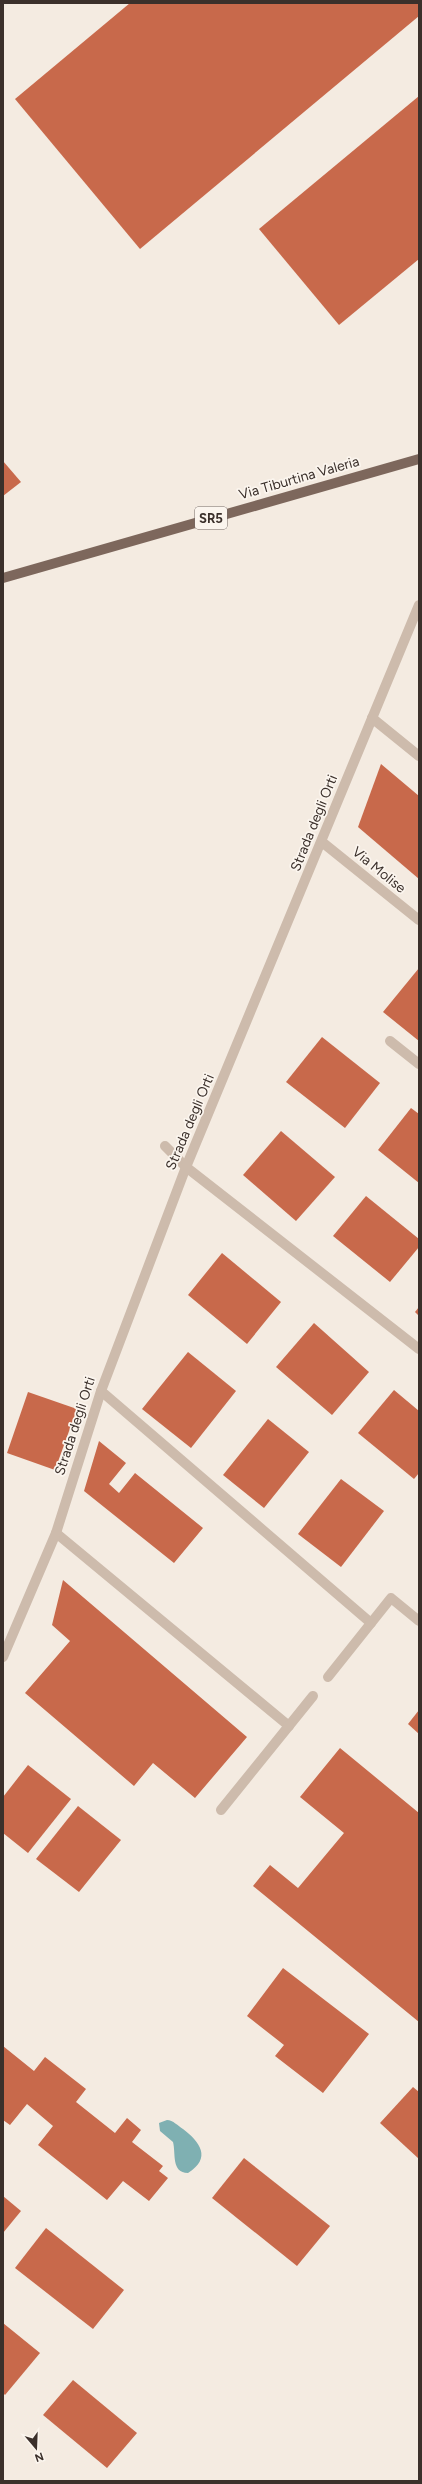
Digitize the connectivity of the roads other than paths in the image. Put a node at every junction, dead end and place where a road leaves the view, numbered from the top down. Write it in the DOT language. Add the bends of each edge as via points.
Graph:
graph roads {
  1 [pos="419,458"];
  2 [pos="3,578"];
  3 [pos="419,605"];
  4 [pos="372,718"];
  5 [pos="419,756"];
  6 [pos="322,842"];
  7 [pos="419,920"];
  8 [pos="390,1041"];
  9 [pos="419,1064"];
  10 [pos="165,1146"];
  11 [pos="186,1167"];
  12 [pos="419,1349"];
  13 [pos="101,1391"];
  14 [pos="56,1533"];
  15 [pos="419,1621"];
  16 [pos="371,1623"];
  17 [pos="3,1656"];
  18 [pos="328,1677"];
  19 [pos="313,1696"];
  20 [pos="288,1726"];
  21 [pos="221,1810"];
  1 -- 2 [label="main road, Via Tiburtina Valeria / SR5"];
  3 -- 4 [label="street, Strada degli Orti"];
  4 -- 5 [label="street"];
  4 -- 6 [label="street, Strada degli Orti"];
  6 -- 7 [label="street, Via Molise"];
  6 -- 11 [label="street, Strada degli Orti"];
  8 -- 9 [label="street"];
  10 -- 11 [label="street"];
  11 -- 12 [label="street"];
  11 -- 13 [label="street, Strada degli Orti"];
  13 -- 14 [label="street, Strada degli Orti"];
  13 -- 16 [label="street"];
  14 -- 17 [label="street, Strada degli Orti"];
  14 -- 20 [label="street"];
  15 -- 16 [label="street" via="392,1598"];
  16 -- 18 [label="street"];
  19 -- 20 [label="street"];
  20 -- 21 [label="street"];
}
